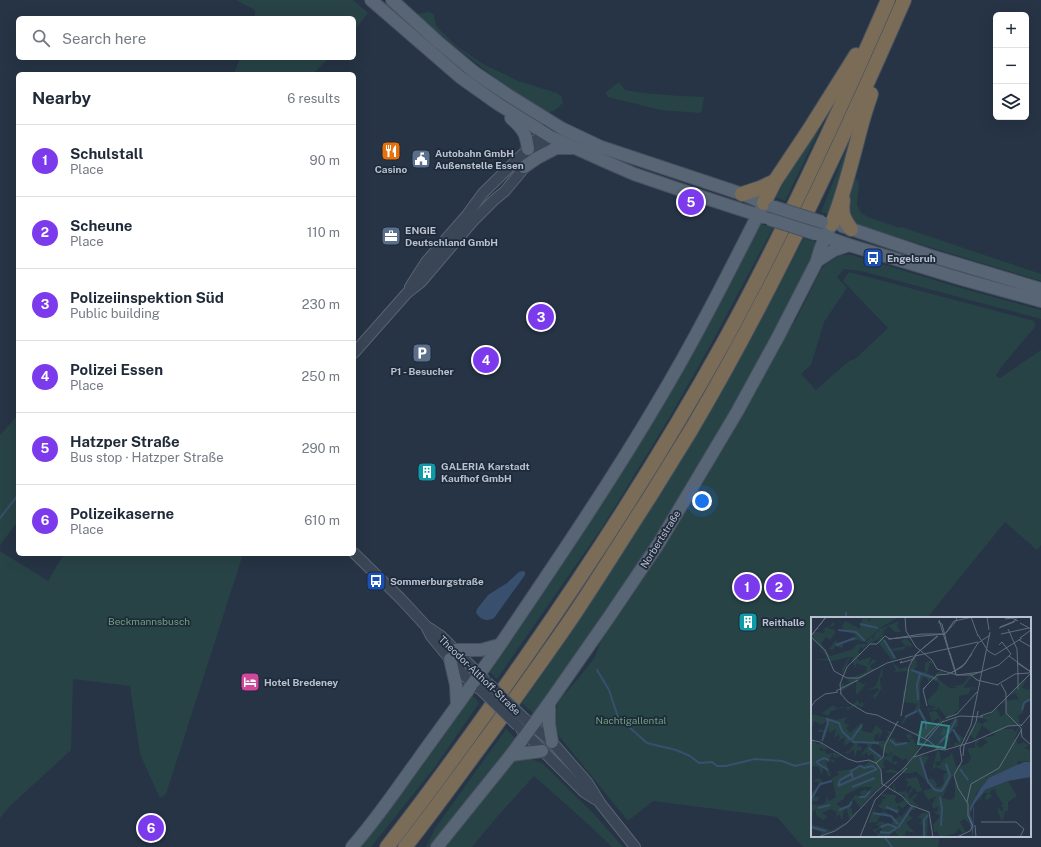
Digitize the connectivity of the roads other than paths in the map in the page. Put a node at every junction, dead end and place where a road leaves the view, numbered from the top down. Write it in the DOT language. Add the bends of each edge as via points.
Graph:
graph roads {
  1 [pos="371,0"];
  2 [pos="392,0"];
  3 [pos="904,0"];
  4 [pos="887,2"];
  5 [pos="885,43"];
  6 [pos="498,104"];
  7 [pos="556,125"];
  8 [pos="547,134"];
  9 [pos="576,148"];
  10 [pos="528,149"];
  11 [pos="524,167"];
  12 [pos="775,181"];
  13 [pos="844,191"];
  14 [pos="742,194"];
  15 [pos="737,209"];
  16 [pos="766,211"];
  17 [pos="827,223"];
  18 [pos="851,229"];
  19 [pos="748,235"];
  20 [pos="820,235"];
  21 [pos="849,245"];
  22 [pos="817,261"];
  23 [pos="1041,289"];
  24 [pos="407,293"];
  25 [pos="1041,301"];
  26 [pos="356,351"];
  27 [pos="356,555"];
  28 [pos="499,645"];
  29 [pos="453,654"];
  30 [pos="480,682"];
  31 [pos="549,703"];
  32 [pos="458,705"];
  33 [pos="525,726"];
  34 [pos="552,742"];
  35 [pos="542,751"];
  36 [pos="511,755"];
  37 [pos="600,803"];
  38 [pos="352,847"];
  39 [pos="387,847"];
  40 [pos="405,847"];
  41 [pos="437,847"];
  42 [pos="635,847"];
  1 -- 6 [label="main road" via="460,77"];
  2 -- 7 [label="main road" via="474,72"];
  3 -- 5 [label="highway"];
  4 -- 12 [label="highway"];
  4 -- 39 [label="highway" via="845,98 771,251 678,423 559,610 429,793"];
  5 -- 13 [label="highway"];
  5 -- 40 [label="highway" via="784,259 690,431 571,619"];
  6 -- 8 [label="main road"];
  6 -- 10 [label="main road" via="524,132"];
  7 -- 8 [label="street"];
  7 -- 14 [label="main road" via="602,147"];
  8 -- 9 [label="main road"];
  8 -- 10 [label="street"];
  8 -- 11 [label="street"];
  9 -- 11 [label="main road" via="556,148"];
  9 -- 15 [label="main road" via="634,174"];
  10 -- 24 [label="street" via="484,193 426,262"];
  11 -- 24 [label="street" via="421,282"];
  12 -- 14 [label="highway"];
  12 -- 16 [label="highway"];
  13 -- 17 [label="highway"];
  13 -- 18 [label="highway" via="843,217"];
  14 -- 16 [label="main road"];
  15 -- 16 [label="main road"];
  15 -- 19 [label="main road"];
  16 -- 17 [label="main road, bridge"];
  16 -- 19 [label="main road"];
  16 -- 20 [label="main road, bridge"];
  17 -- 18 [label="main road"];
  17 -- 20 [label="main road, Norbertstraße"];
  18 -- 23 [label="main road"];
  19 -- 28 [label="main road" via="658,402 590,511"];
  20 -- 21 [label="main road"];
  20 -- 22 [label="main road, Norbertstraße"];
  21 -- 22 [label="main road" via="834,250"];
  21 -- 25 [label="main road"];
  22 -- 31 [label="main road, Norbertstraße" via="775,344 692,489 651,555"];
  24 -- 26 [label="street"];
  27 -- 29 [label="street, Theodor-Althoff-Straße" via="402,599 426,626 431,636"];
  28 -- 29 [label="main road"];
  28 -- 30 [label="main road"];
  29 -- 30 [label="street, Theodor-Althoff-Straße"];
  29 -- 32 [label="main road"];
  30 -- 32 [label="main road"];
  30 -- 33 [label="street, Theodor-Althoff-Straße, bridge"];
  31 -- 33 [label="main road, Norbertstraße"];
  31 -- 34 [label="main road"];
  32 -- 38 [label="main road"];
  33 -- 34 [label="street"];
  33 -- 35 [label="street"];
  33 -- 36 [label="main road, Norbertstraße"];
  34 -- 37 [label="street" via="587,782"];
  35 -- 36 [label="main road"];
  35 -- 37 [label="street" via="584,792"];
  36 -- 41 [label="main road, Norbertstraße"];
  37 -- 42 [label="street"];
}
